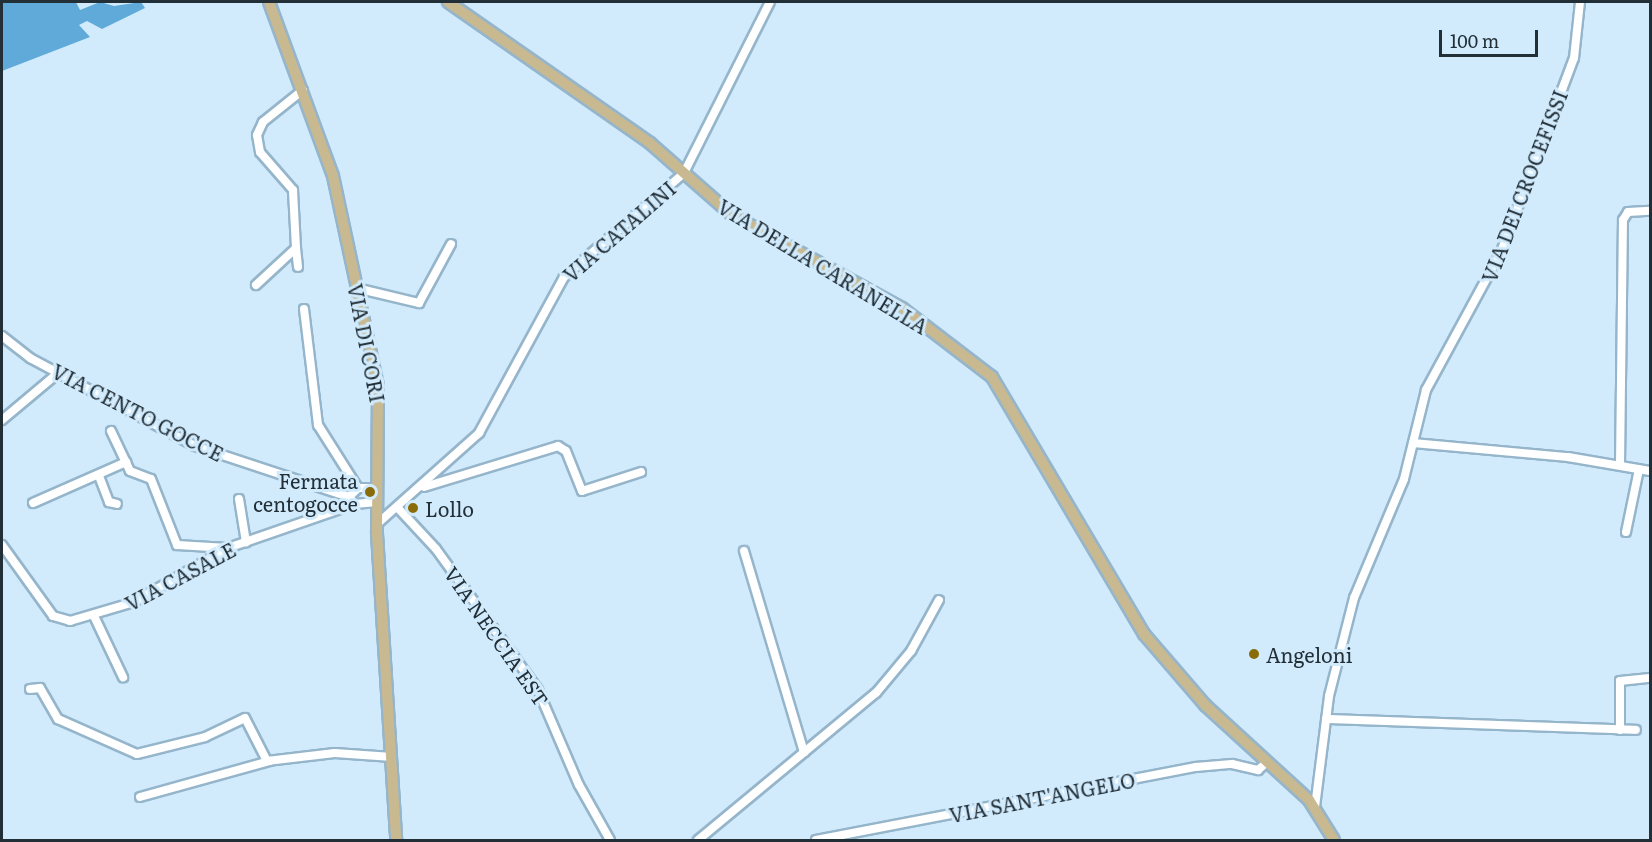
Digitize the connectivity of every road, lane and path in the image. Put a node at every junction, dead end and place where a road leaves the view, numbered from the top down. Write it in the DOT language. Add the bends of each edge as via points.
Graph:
graph roads {
  1 [pos="269,2"];
  2 [pos="448,2"];
  3 [pos="770,2"];
  4 [pos="1580,2"];
  5 [pos="303,90"];
  6 [pos="684,173"];
  7 [pos="1650,211"];
  8 [pos="451,244"];
  9 [pos="296,248"];
  10 [pos="298,267"];
  11 [pos="256,285"];
  12 [pos="356,288"];
  13 [pos="304,309"];
  14 [pos="2,336"];
  15 [pos="58,373"];
  16 [pos="2,420"];
  17 [pos="111,431"];
  18 [pos="1413,443"];
  19 [pos="126,462"];
  20 [pos="1620,464"];
  21 [pos="1640,468"];
  22 [pos="1650,471"];
  23 [pos="641,472"];
  24 [pos="99,476"];
  25 [pos="358,488"];
  26 [pos="378,488"];
  27 [pos="420,489"];
  28 [pos="239,499"];
  29 [pos="352,500"];
  30 [pos="377,502"];
  31 [pos="33,503"];
  32 [pos="117,504"];
  33 [pos="397,507"];
  34 [pos="376,524"];
  35 [pos="1626,532"];
  36 [pos="246,542"];
  37 [pos="2,544"];
  38 [pos="228,548"];
  39 [pos="744,551"];
  40 [pos="939,600"];
  41 [pos="94,616"];
  42 [pos="123,677"];
  43 [pos="1650,678"];
  44 [pos="30,689"];
  45 [pos="1326,719"];
  46 [pos="1620,730"];
  47 [pos="1636,730"];
  48 [pos="804,752"];
  49 [pos="392,757"];
  50 [pos="270,761"];
  51 [pos="1266,763"];
  52 [pos="140,797"];
  53 [pos="1315,807"];
  54 [pos="396,840"];
  55 [pos="610,840"];
  56 [pos="698,840"];
  57 [pos="816,840"];
  58 [pos="1334,840"];
  1 -- 5 [label="main road, VIA DI CORI"];
  2 -- 6 [label="main road, VIA DELLA CARANELLA"];
  3 -- 6 [label="street, VIA CATALINI"];
  4 -- 18 [label="street, VIA DEI CROCEFISSI" via="1574,58 1501,252 1426,390"];
  5 -- 9 [label="street" via="263,122 256,140 262,155 292,188"];
  5 -- 12 [label="main road, VIA DI CORI" via="335,183"];
  6 -- 27 [label="street, VIA CATALINI" via="561,281 482,429"];
  6 -- 51 [label="main road, VIA DELLA CARANELLA" via="738,219 902,308 992,377 1138,626 1198,698"];
  7 -- 20 [label="street" via="1628,212 1623,220"];
  8 -- 12 [label="street" via="421,303"];
  9 -- 10 [label="street"];
  9 -- 11 [label="street"];
  12 -- 26 [label="main road, VIA DI CORI" via="380,396"];
  13 -- 25 [label="street" via="318,425"];
  14 -- 15 [label="street, VIA CENTO GOCCE"];
  15 -- 16 [label="street"];
  15 -- 29 [label="street, VIA CENTO GOCCE" via="201,448"];
  17 -- 19 [label="street"];
  18 -- 20 [label="street"];
  18 -- 45 [label="street, VIA DEI CROCEFISSI" via="1401,487 1354,598"];
  19 -- 24 [label="street"];
  19 -- 38 [label="street" via="132,472 151,479 178,546"];
  20 -- 21 [label="street"];
  21 -- 22 [label="street"];
  21 -- 35 [label="street"];
  23 -- 27 [label="street" via="582,491 566,450 558,446"];
  24 -- 31 [label="street"];
  24 -- 32 [label="street" via="109,502"];
  25 -- 26 [label="street"];
  25 -- 29 [label="street"];
  26 -- 30 [label="main road, VIA DI CORI"];
  27 -- 33 [label="street, VIA CATALINI"];
  28 -- 36 [label="street"];
  29 -- 30 [label="street"];
  29 -- 36 [label="street, VIA CASALE"];
  30 -- 34 [label="main road, VIA DI CORI"];
  33 -- 34 [label="street, VIA CATALINI"];
  33 -- 55 [label="street, VIA NECCIA EST" via="436,549 538,690 579,785"];
  34 -- 49 [label="main road, VIA DI CORI"];
  36 -- 38 [label="street, VIA CASALE"];
  37 -- 41 [label="street, VIA CASALE" via="54,617 67,621"];
  38 -- 41 [label="street, VIA CASALE" via="134,602"];
  39 -- 48 [label="street"];
  40 -- 48 [label="street" via="892,675"];
  41 -- 42 [label="street"];
  43 -- 46 [label="street" via="1620,681"];
  44 -- 50 [label="street" via="40,688 58,719 136,754 205,737 247,718 259,754"];
  45 -- 46 [label="street"];
  45 -- 53 [label="street, VIA DEI CROCEFISSI"];
  46 -- 47 [label="street"];
  48 -- 56 [label="street"];
  49 -- 50 [label="street" via="335,753"];
  49 -- 54 [label="main road, VIA DI CORI"];
  50 -- 52 [label="street"];
  51 -- 53 [label="main road, VIA DELLA CARANELLA"];
  51 -- 57 [label="street, VIA SANT'ANGELO" via="1258,770 1235,764 1197,767"];
  53 -- 58 [label="main road, VIA DELLA CARANELLA"];
}
